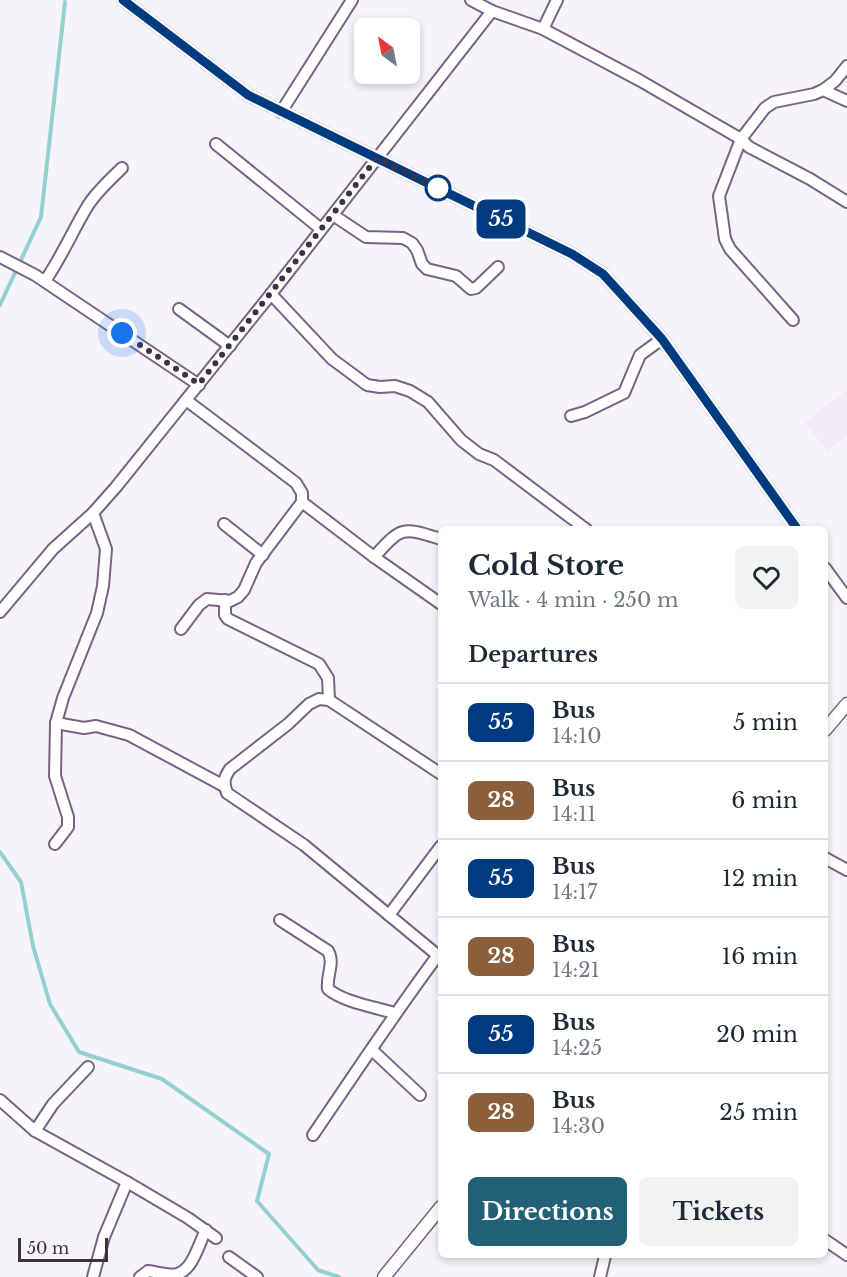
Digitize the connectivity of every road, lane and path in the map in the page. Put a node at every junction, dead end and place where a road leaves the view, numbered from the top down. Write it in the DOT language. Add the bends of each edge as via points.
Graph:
graph roads {
  1 [pos="123,0"];
  2 [pos="352,0"];
  3 [pos="471,0"];
  4 [pos="557,0"];
  5 [pos="492,11"];
  6 [pos="543,29"];
  7 [pos="847,66"];
  8 [pos="823,90"];
  9 [pos="847,101"];
  10 [pos="282,112"];
  11 [pos="741,139"];
  12 [pos="216,144"];
  13 [pos="377,158"];
  14 [pos="122,168"];
  15 [pos="847,202"];
  16 [pos="333,215"];
  17 [pos="321,229"];
  18 [pos="0,257"];
  19 [pos="498,267"];
  20 [pos="40,278"];
  21 [pos="271,294"];
  22 [pos="179,309"];
  23 [pos="793,320"];
  24 [pos="662,339"];
  25 [pos="230,346"];
  26 [pos="199,384"];
  27 [pos="186,400"];
  28 [pos="571,416"];
  29 [pos="302,502"];
  30 [pos="93,513"];
  31 [pos="224,524"];
  32 [pos="582,526"];
  33 [pos="795,526"];
  34 [pos="438,538"];
  35 [pos="262,555"];
  36 [pos="374,557"];
  37 [pos="828,572"];
  38 [pos="847,598"];
  39 [pos="225,600"];
  40 [pos="438,602"];
  41 [pos="0,612"];
  42 [pos="181,629"];
  43 [pos="328,700"];
  44 [pos="847,704"];
  45 [pos="56,723"];
  46 [pos="828,726"];
  47 [pos="438,772"];
  48 [pos="224,786"];
  49 [pos="55,844"];
  50 [pos="438,850"];
  51 [pos="828,860"];
  52 [pos="847,870"];
  53 [pos="389,915"];
  54 [pos="280,920"];
  55 [pos="438,955"];
  56 [pos="438,957"];
  57 [pos="394,1013"];
  58 [pos="372,1050"];
  59 [pos="88,1067"];
  60 [pos="420,1095"];
  61 [pos="0,1100"];
  62 [pos="35,1131"];
  63 [pos="313,1135"];
  64 [pos="127,1182"];
  65 [pos="438,1211"];
  66 [pos="206,1230"];
  67 [pos="216,1238"];
  68 [pos="828,1242"];
  69 [pos="847,1255"];
  70 [pos="229,1257"];
  71 [pos="605,1258"];
  72 [pos="93,1277"];
  73 [pos="140,1277"];
  74 [pos="257,1277"];
  75 [pos="384,1277"];
  76 [pos="600,1277"];
  1 -- 10 [label="street" via="248,95"];
  2 -- 10 [label="street"];
  3 -- 5 [label="street"];
  4 -- 6 [label="street"];
  5 -- 6 [label="street"];
  5 -- 13 [label="street"];
  6 -- 11 [label="street"];
  7 -- 8 [label="street"];
  8 -- 9 [label="street"];
  8 -- 11 [label="street" via="774,102"];
  10 -- 13 [label="street"];
  11 -- 15 [label="street"];
  11 -- 23 [label="street" via="719,196 725,239"];
  12 -- 17 [label="street"];
  13 -- 16 [label="street"];
  13 -- 24 [label="street" via="603,274"];
  14 -- 20 [label="street" via="88,206 59,261"];
  16 -- 17 [label="street"];
  16 -- 19 [label="street" via="366,237 403,238 412,243 427,269 456,276 471,289"];
  17 -- 21 [label="street"];
  18 -- 20 [label="street"];
  20 -- 26 [label="street"];
  21 -- 25 [label="street"];
  21 -- 32 [label="street" via="326,353 367,385 395,386 428,402 479,454 494,460"];
  22 -- 25 [label="street"];
  24 -- 28 [label="street" via="640,355 624,393"];
  24 -- 33 [label="street"];
  25 -- 26 [label="street"];
  26 -- 27 [label="street"];
  27 -- 29 [label="street" via="296,483"];
  27 -- 30 [label="street"];
  29 -- 35 [label="street"];
  29 -- 36 [label="street"];
  30 -- 41 [label="street" via="53,549"];
  30 -- 45 [label="street" via="106,549 103,586 97,613"];
  31 -- 35 [label="street"];
  34 -- 36 [label="street" via="401,531"];
  35 -- 39 [label="street" via="244,590 238,597"];
  36 -- 40 [label="street"];
  37 -- 38 [label="street"];
  39 -- 42 [label="street" via="207,600"];
  39 -- 43 [label="street" via="228,619 320,664 328,678"];
  43 -- 47 [label="street"];
  43 -- 48 [label="street" via="309,704 230,769"];
  44 -- 46 [label="street"];
  45 -- 48 [label="street" via="96,726 129,735"];
  45 -- 49 [label="street" via="54,776 68,826"];
  48 -- 53 [label="street" via="227,793 304,845"];
  50 -- 53 [label="street"];
  51 -- 52 [label="street"];
  53 -- 55 [label="street"];
  54 -- 57 [label="street" via="328,951 328,989 334,994"];
  56 -- 57 [label="street"];
  57 -- 58 [label="street"];
  58 -- 60 [label="street"];
  58 -- 63 [label="street"];
  59 -- 62 [label="street" via="57,1099"];
  61 -- 62 [label="street"];
  62 -- 64 [label="street"];
  64 -- 66 [label="street"];
  64 -- 72 [label="street" via="104,1237"];
  65 -- 75 [label="street"];
  66 -- 67 [label="street"];
  66 -- 73 [label="street" via="189,1266 181,1273 148,1271"];
  68 -- 69 [label="street"];
  70 -- 74 [label="street"];
  71 -- 76 [label="street"];
}
